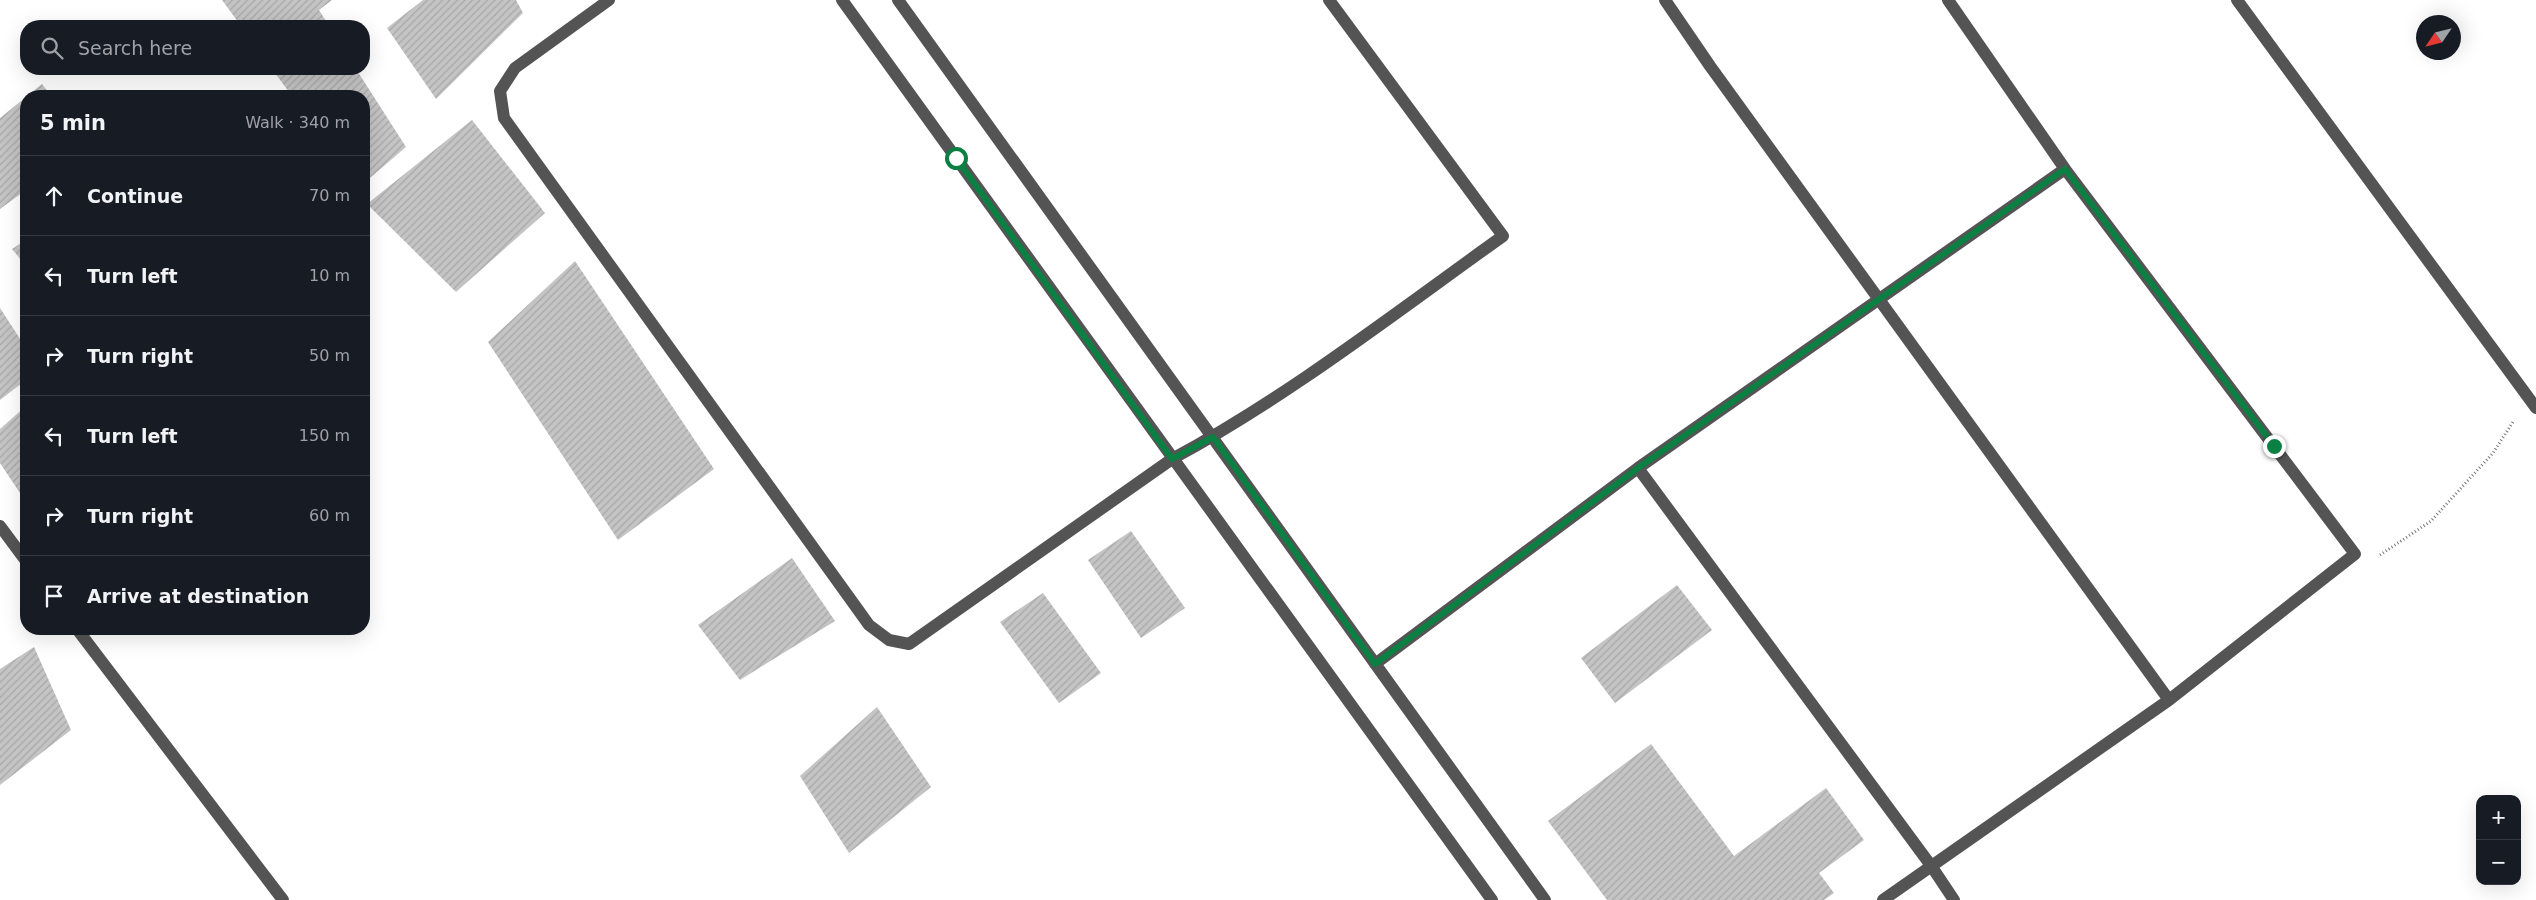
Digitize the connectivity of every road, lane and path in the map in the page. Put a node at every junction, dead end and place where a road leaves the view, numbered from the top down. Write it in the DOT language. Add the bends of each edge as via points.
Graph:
graph roads {
  1 [pos="609,0"];
  2 [pos="842,0"];
  3 [pos="898,0"];
  4 [pos="1329,0"];
  5 [pos="1665,0"];
  6 [pos="1948,0"];
  7 [pos="2241,1"];
  8 [pos="2065,169"];
  9 [pos="1878,298"];
  10 [pos="2532,403"];
  11 [pos="1213,437"];
  12 [pos="1172,459"];
  13 [pos="1638,468"];
  14 [pos="0,526"];
  15 [pos="20,553"];
  16 [pos="2355,554"];
  17 [pos="83,635"];
  18 [pos="1375,664"];
  19 [pos="2169,700"];
  20 [pos="1932,867"];
  21 [pos="283,900"];
  22 [pos="1492,900"];
  23 [pos="1545,900"];
  24 [pos="1882,900"];
  25 [pos="1954,900"];
  1 -- 12 [label="street" via="515,68 500,91 504,118 869,625 889,640 909,644"];
  2 -- 12 [label="street"];
  3 -- 11 [label="street"];
  4 -- 11 [label="street" via="1503,236 1306,377"];
  5 -- 9 [label="street"];
  6 -- 8 [label="street"];
  7 -- 10 [label="street"];
  8 -- 9 [label="street"];
  8 -- 16 [label="street"];
  9 -- 13 [label="street"];
  9 -- 19 [label="street"];
  10 -- 16 [label="path" via="2493,453 2431,522 2382,555"];
  11 -- 12 [label="street"];
  11 -- 18 [label="street"];
  12 -- 22 [label="street"];
  13 -- 18 [label="street"];
  13 -- 20 [label="street"];
  14 -- 15 [label="street"];
  16 -- 19 [label="street"];
  17 -- 21 [label="street"];
  18 -- 23 [label="street"];
  19 -- 20 [label="street"];
  20 -- 24 [label="street"];
  20 -- 25 [label="street"];
}
